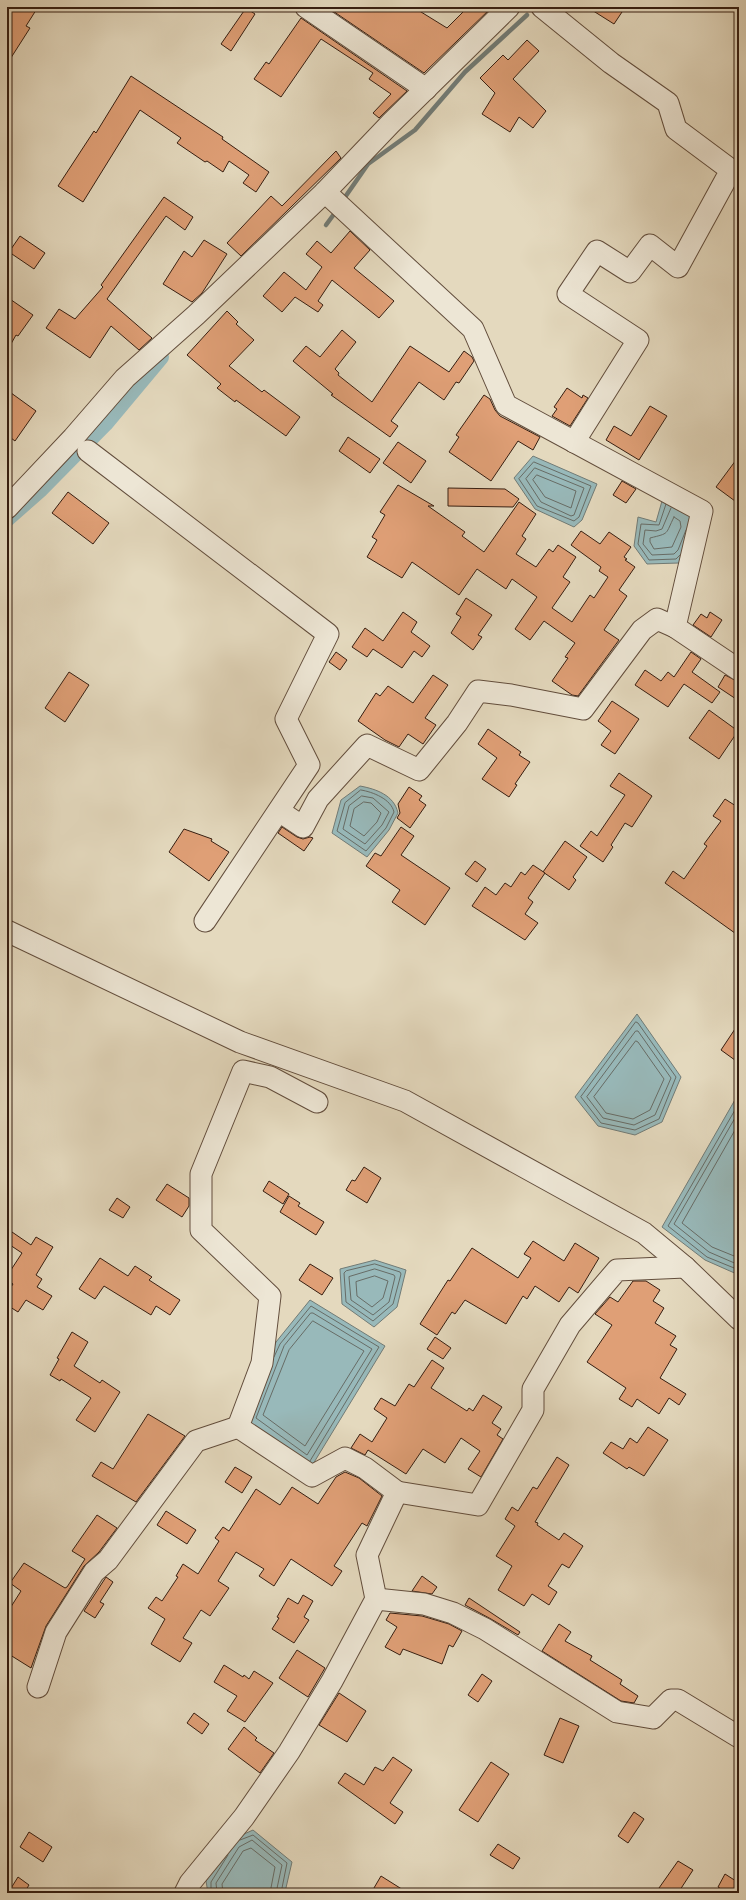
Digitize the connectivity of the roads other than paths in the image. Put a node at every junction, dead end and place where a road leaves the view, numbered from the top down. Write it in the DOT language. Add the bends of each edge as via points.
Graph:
graph roads {
  1 [pos="306,7"];
  2 [pos="509,7"];
  3 [pos="545,10"];
  4 [pos="426,89"];
  5 [pos="335,202"];
  6 [pos="574,442"];
  7 [pos="88,451"];
  8 [pos="7,508"];
  9 [pos="675,627"];
  10 [pos="739,670"];
  11 [pos="279,811"];
  12 [pos="205,921"];
  13 [pos="7,931"];
  14 [pos="317,1102"];
  15 [pos="685,1267"];
  16 [pos="739,1319"];
  17 [pos="238,1427"];
  18 [pos="397,1492"];
  19 [pos="376,1599"];
  20 [pos="38,1687"];
  21 [pos="739,1737"];
  22 [pos="185,1893"];
  1 -- 4 [label="street"];
  2 -- 4 [label="street"];
  3 -- 6 [label="street" via="611,63 668,103 676,129 731,170 678,267 650,245 630,272 597,251 568,294 638,340"];
  4 -- 5 [label="street"];
  5 -- 6 [label="street" via="473,329 506,405"];
  5 -- 8 [label="street" via="196,315 125,378"];
  6 -- 9 [label="street" via="702,511"];
  7 -- 11 [label="street" via="328,634 286,719 309,765"];
  9 -- 10 [label="street"];
  9 -- 11 [label="street" via="657,619 642,630 583,709 478,691 457,723 419,770 367,744 318,799 303,827"];
  11 -- 12 [label="street"];
  13 -- 15 [label="street" via="240,1042 405,1101 644,1233"];
  14 -- 17 [label="street" via="270,1077 243,1071 201,1174 201,1230 270,1296 262,1363"];
  15 -- 16 [label="street"];
  15 -- 18 [label="street" via="617,1270 570,1325 533,1388 533,1410 478,1505"];
  17 -- 18 [label="street" via="312,1476 345,1458 365,1468"];
  17 -- 20 [label="street" via="196,1441 108,1560 94,1572 56,1632"];
  18 -- 19 [label="street" via="367,1555"];
  19 -- 21 [label="street" via="424,1604 453,1613 485,1629 617,1712 652,1718 671,1700 678,1700"];
  19 -- 22 [label="street" via="332,1681 289,1752 244,1818 190,1883"];
}
